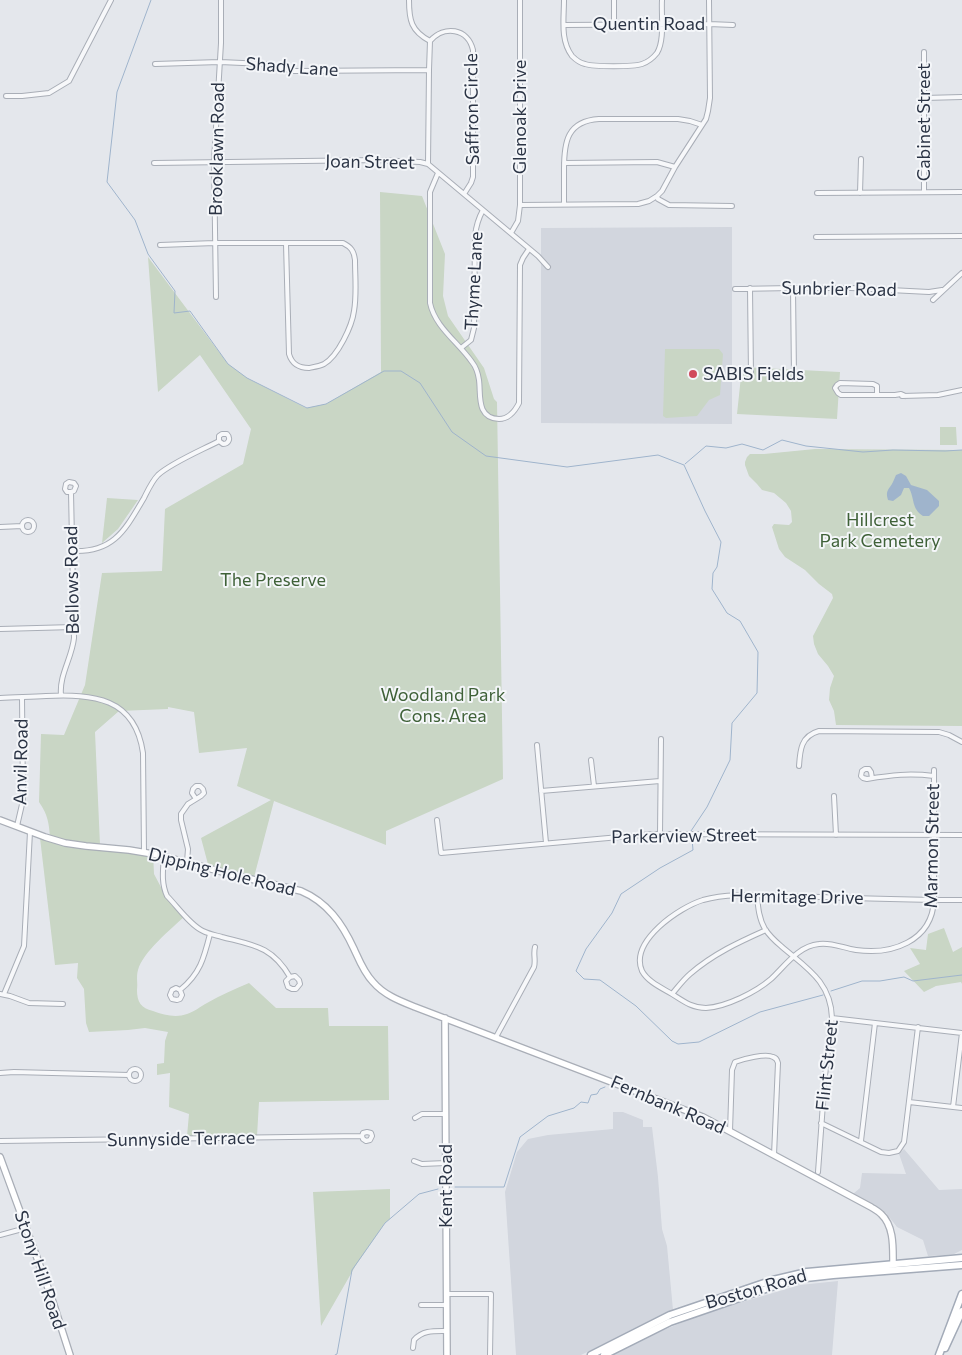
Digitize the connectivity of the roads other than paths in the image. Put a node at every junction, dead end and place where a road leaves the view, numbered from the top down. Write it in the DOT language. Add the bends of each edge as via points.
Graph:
graph roads {
  1 [pos="111,0"];
  2 [pos="221,0"];
  3 [pos="409,0"];
  4 [pos="520,0"];
  5 [pos="564,0"];
  6 [pos="614,0"];
  7 [pos="662,0"];
  8 [pos="709,0"];
  9 [pos="614,24"];
  10 [pos="709,24"];
  11 [pos="564,25"];
  12 [pos="661,25"];
  13 [pos="733,25"];
  14 [pos="430,41"];
  15 [pos="924,52"];
  16 [pos="220,62"];
  17 [pos="155,64"];
  18 [pos="428,70"];
  19 [pos="6,96"];
  20 [pos="962,97"];
  21 [pos="924,98"];
  22 [pos="702,125"];
  23 [pos="861,159"];
  24 [pos="214,162"];
  25 [pos="564,162"];
  26 [pos="154,163"];
  27 [pos="428,164"];
  28 [pos="675,167"];
  29 [pos="438,173"];
  30 [pos="924,192"];
  31 [pos="962,192"];
  32 [pos="817,193"];
  33 [pos="860,193"];
  34 [pos="464,194"];
  35 [pos="657,196"];
  36 [pos="564,204"];
  37 [pos="520,205"];
  38 [pos="732,206"];
  39 [pos="483,210"];
  40 [pos="510,233"];
  41 [pos="816,236"];
  42 [pos="962,236"];
  43 [pos="215,244"];
  44 [pos="286,244"];
  45 [pos="160,245"];
  46 [pos="529,249"];
  47 [pos="548,267"];
  48 [pos="962,273"];
  49 [pos="750,288"];
  50 [pos="793,288"];
  51 [pos="735,289"];
  52 [pos="942,290"];
  53 [pos="216,297"];
  54 [pos="933,300"];
  55 [pos="461,348"];
  56 [pos="751,376"];
  57 [pos="794,377"];
  58 [pos="962,390"];
  59 [pos="877,395"];
  60 [pos="219,441"];
  61 [pos="70,492"];
  62 [pos="22,526"];
  63 [pos="0,527"];
  64 [pos="72,551"];
  65 [pos="74,627"];
  66 [pos="0,629"];
  67 [pos="61,695"];
  68 [pos="22,697"];
  69 [pos="0,698"];
  70 [pos="660,739"];
  71 [pos="962,742"];
  72 [pos="537,745"];
  73 [pos="592,760"];
  74 [pos="799,766"];
  75 [pos="934,770"];
  76 [pos="934,776"];
  77 [pos="872,778"];
  78 [pos="660,781"];
  79 [pos="594,786"];
  80 [pos="541,791"];
  81 [pos="834,796"];
  82 [pos="196,799"];
  83 [pos="0,820"];
  84 [pos="438,820"];
  85 [pos="17,826"];
  86 [pos="30,832"];
  87 [pos="660,834"];
  88 [pos="836,834"];
  89 [pos="933,835"];
  90 [pos="962,835"];
  91 [pos="546,844"];
  92 [pos="144,852"];
  93 [pos="164,856"];
  94 [pos="187,862"];
  95 [pos="757,896"];
  96 [pos="934,900"];
  97 [pos="962,900"];
  98 [pos="766,930"];
  99 [pos="210,934"];
  100 [pos="535,948"];
  101 [pos="793,956"];
  102 [pos="290,976"];
  103 [pos="180,990"];
  104 [pos="2,994"];
  105 [pos="672,994"];
  106 [pos="396,999"];
  107 [pos="62,1004"];
  108 [pos="445,1018"];
  109 [pos="832,1018"];
  110 [pos="875,1022"];
  111 [pos="918,1027"];
  112 [pos="962,1033"];
  113 [pos="496,1037"];
  114 [pos="0,1073"];
  115 [pos="129,1075"];
  116 [pos="909,1102"];
  117 [pos="953,1107"];
  118 [pos="962,1108"];
  119 [pos="446,1114"];
  120 [pos="415,1118"];
  121 [pos="821,1123"];
  122 [pos="730,1131"];
  123 [pos="362,1136"];
  124 [pos="0,1142"];
  125 [pos="861,1142"];
  126 [pos="774,1155"];
  127 [pos="0,1157"];
  128 [pos="414,1161"];
  129 [pos="446,1163"];
  130 [pos="818,1172"];
  131 [pos="26,1228"];
  132 [pos="0,1235"];
  133 [pos="962,1254"];
  134 [pos="962,1258"];
  135 [pos="943,1259"];
  136 [pos="893,1263"];
  137 [pos="962,1265"];
  138 [pos="950,1266"];
  139 [pos="962,1273"];
  140 [pos="447,1294"];
  141 [pos="962,1294"];
  142 [pos="447,1304"];
  143 [pos="422,1305"];
  144 [pos="962,1311"];
  145 [pos="447,1331"];
  146 [pos="413,1348"];
  147 [pos="70,1355"];
  148 [pos="447,1355"];
  149 [pos="490,1355"];
  150 [pos="591,1355"];
  151 [pos="604,1355"];
  152 [pos="940,1355"];
  1 -- 19 [label="street" via="69,82 49,93"];
  2 -- 16 [label="street, Brooklawn Road"];
  3 -- 14 [label="street" via="412,25"];
  4 -- 37 [label="street, Glenoak Drive"];
  5 -- 11 [label="street"];
  6 -- 9 [label="street"];
  7 -- 12 [label="street"];
  8 -- 10 [label="street"];
  9 -- 11 [label="street, Quentin Road"];
  9 -- 12 [label="street, Quentin Road"];
  10 -- 12 [label="street, Quentin Road"];
  10 -- 13 [label="street, Quentin Road"];
  10 -- 22 [label="street" via="709,104"];
  11 -- 12 [label="street" via="566,44 579,62 593,66 628,66 641,65 654,56 660,46"];
  14 -- 18 [label="street"];
  14 -- 34 [label="street, Saffron Circle" via="443,32 455,32 466,36 473,50 473,177"];
  15 -- 21 [label="street, Cabinet Street"];
  16 -- 17 [label="street, Shady Lane"];
  16 -- 18 [label="street, Shady Lane" via="265,64 294,71"];
  16 -- 24 [label="street, Brooklawn Road"];
  18 -- 27 [label="street"];
  20 -- 21 [label="street"];
  21 -- 30 [label="street, Cabinet Street"];
  22 -- 25 [label="street" via="678,119 587,120 568,136"];
  22 -- 28 [label="street"];
  23 -- 33 [label="street"];
  24 -- 26 [label="street, Joan Street"];
  24 -- 27 [label="street, Joan Street" via="413,160"];
  24 -- 43 [label="street, Brooklawn Road"];
  25 -- 28 [label="street" via="657,162"];
  25 -- 36 [label="street"];
  27 -- 29 [label="street, Joan Street"];
  28 -- 35 [label="street"];
  29 -- 34 [label="street, Joan Street"];
  29 -- 55 [label="street" via="430,192 430,303 438,321"];
  30 -- 31 [label="street"];
  30 -- 33 [label="street"];
  32 -- 33 [label="street"];
  34 -- 39 [label="street, Joan Street"];
  35 -- 36 [label="street" via="638,204"];
  35 -- 38 [label="street" via="669,205"];
  36 -- 37 [label="street"];
  37 -- 40 [label="street, Glenoak Drive" via="518,221"];
  39 -- 40 [label="street, Joan Street"];
  39 -- 55 [label="street, Thyme Lane" via="475,236 474,328 471,340"];
  40 -- 46 [label="street, Joan Street"];
  41 -- 42 [label="street"];
  43 -- 44 [label="street"];
  43 -- 45 [label="street"];
  43 -- 53 [label="street, Brooklawn Road"];
  44 -- 44 [label="street" via="343,244 354,253 352,322 333,356 314,367 297,366 289,354"];
  46 -- 47 [label="street, Joan Street"];
  46 -- 55 [label="street" via="520,265 519,403 508,417 495,418 484,412 479,376"];
  48 -- 52 [label="street"];
  49 -- 50 [label="street, Sunbrier Road"];
  49 -- 51 [label="street, Sunbrier Road"];
  49 -- 56 [label="street"];
  50 -- 52 [label="street, Sunbrier Road"];
  50 -- 57 [label="street"];
  52 -- 54 [label="street"];
  58 -- 59 [label="street" via="938,395"];
  59 -- 59 [label="street" via="841,395 836,388 840,383 873,384 877,386"];
  60 -- 64 [label="street" via="158,475 126,528 113,541 93,550"];
  61 -- 64 [label="street, Bellows Road"];
  62 -- 63 [label="street"];
  64 -- 65 [label="street, Bellows Road"];
  65 -- 66 [label="street"];
  65 -- 67 [label="street, Bellows Road" via="73,649 62,679"];
  67 -- 68 [label="street"];
  67 -- 92 [label="street" via="81,695 107,701 123,712 134,726 143,753"];
  68 -- 69 [label="street"];
  68 -- 85 [label="street, Anvil Road" via="23,800"];
  70 -- 78 [label="street"];
  71 -- 74 [label="street" via="939,732 821,730 805,739"];
  72 -- 80 [label="street"];
  73 -- 79 [label="street"];
  75 -- 76 [label="street, Marmon Street"];
  76 -- 77 [label="street" via="903,774"];
  76 -- 89 [label="street, Marmon Street"];
  78 -- 79 [label="street"];
  78 -- 87 [label="street"];
  79 -- 80 [label="street"];
  80 -- 91 [label="street"];
  81 -- 88 [label="street"];
  82 -- 94 [label="street" via="184,808 181,817 188,849"];
  83 -- 85 [label="main road, Dipping Hole Road"];
  84 -- 91 [label="street, Parkerview Street" via="441,853"];
  85 -- 86 [label="main road, Dipping Hole Road"];
  86 -- 92 [label="main road, Dipping Hole Road" via="76,845"];
  86 -- 104 [label="street" via="24,946"];
  87 -- 88 [label="street, Parkerview Street"];
  87 -- 91 [label="street, Parkerview Street"];
  88 -- 89 [label="street, Parkerview Street"];
  89 -- 90 [label="street, Parkerview Street"];
  89 -- 96 [label="street, Marmon Street"];
  92 -- 93 [label="main road, Dipping Hole Road"];
  93 -- 94 [label="main road, Dipping Hole Road"];
  93 -- 99 [label="street" via="163,884 167,896 194,925"];
  94 -- 106 [label="main road, Dipping Hole Road" via="311,895 340,922 372,982"];
  95 -- 96 [label="street, Hermitage Drive"];
  95 -- 98 [label="street, Flint Street" via="761,922"];
  95 -- 105 [label="street, Hermitage Drive" via="723,895 702,900 673,915 651,935 640,964 647,978"];
  96 -- 97 [label="street, Hermitage Drive"];
  96 -- 101 [label="street, Marmon Street" via="927,926 902,945 871,952 821,943"];
  98 -- 101 [label="street, Flint Street"];
  98 -- 105 [label="street" via="708,960"];
  99 -- 102 [label="street" via="266,950"];
  99 -- 103 [label="street" via="198,971"];
  100 -- 113 [label="street" via="534,967"];
  101 -- 105 [label="street, Hermitage Drive" via="770,980 718,1007 692,1006"];
  101 -- 109 [label="street, Flint Street" via="819,980 828,997"];
  104 -- 107 [label="street" via="30,1003"];
  106 -- 108 [label="main road, Fernbank Road"];
  108 -- 113 [label="main road, Fernbank Road"];
  108 -- 119 [label="main road, Kent Road"];
  109 -- 110 [label="street"];
  109 -- 121 [label="street, Flint Street"];
  110 -- 111 [label="street"];
  110 -- 125 [label="street"];
  111 -- 112 [label="street"];
  111 -- 116 [label="street"];
  112 -- 117 [label="street"];
  113 -- 122 [label="main road, Fernbank Road" via="703,1117"];
  114 -- 115 [label="street"];
  116 -- 117 [label="street"];
  116 -- 125 [label="street" via="904,1142 898,1151 886,1153"];
  117 -- 118 [label="street"];
  119 -- 120 [label="street" via="422,1114"];
  119 -- 129 [label="main road, Kent Road"];
  121 -- 125 [label="street"];
  121 -- 130 [label="street, Flint Street"];
  122 -- 126 [label="main road, Fernbank Road"];
  122 -- 126 [label="street" via="735,1062 773,1056 778,1063"];
  123 -- 124 [label="street, Sunnyside Terrace"];
  126 -- 136 [label="main road, Fernbank Road" via="881,1214 891,1230"];
  127 -- 131 [label="main road, Stony Hill Road"];
  128 -- 129 [label="street"];
  129 -- 140 [label="main road, Kent Road"];
  131 -- 132 [label="street"];
  131 -- 147 [label="main road, Stony Hill Road"];
  133 -- 135 [label="main road"];
  134 -- 135 [label="main road, Boston Road"];
  135 -- 136 [label="main road, Boston Road"];
  136 -- 150 [label="main road, Boston Road" via="778,1278 664,1318"];
  137 -- 138 [label="main road, Boston Road"];
  138 -- 139 [label="main road"];
  138 -- 151 [label="main road, Boston Road" via="833,1275 783,1283 670,1322"];
  140 -- 142 [label="main road, Kent Road"];
  140 -- 149 [label="street" via="491,1294"];
  141 -- 152 [label="main road"];
  142 -- 143 [label="street"];
  142 -- 145 [label="main road, Kent Road"];
  144 -- 152 [label="main road"];
  145 -- 146 [label="street" via="422,1334 414,1340"];
  145 -- 148 [label="main road, Kent Road"];
}
